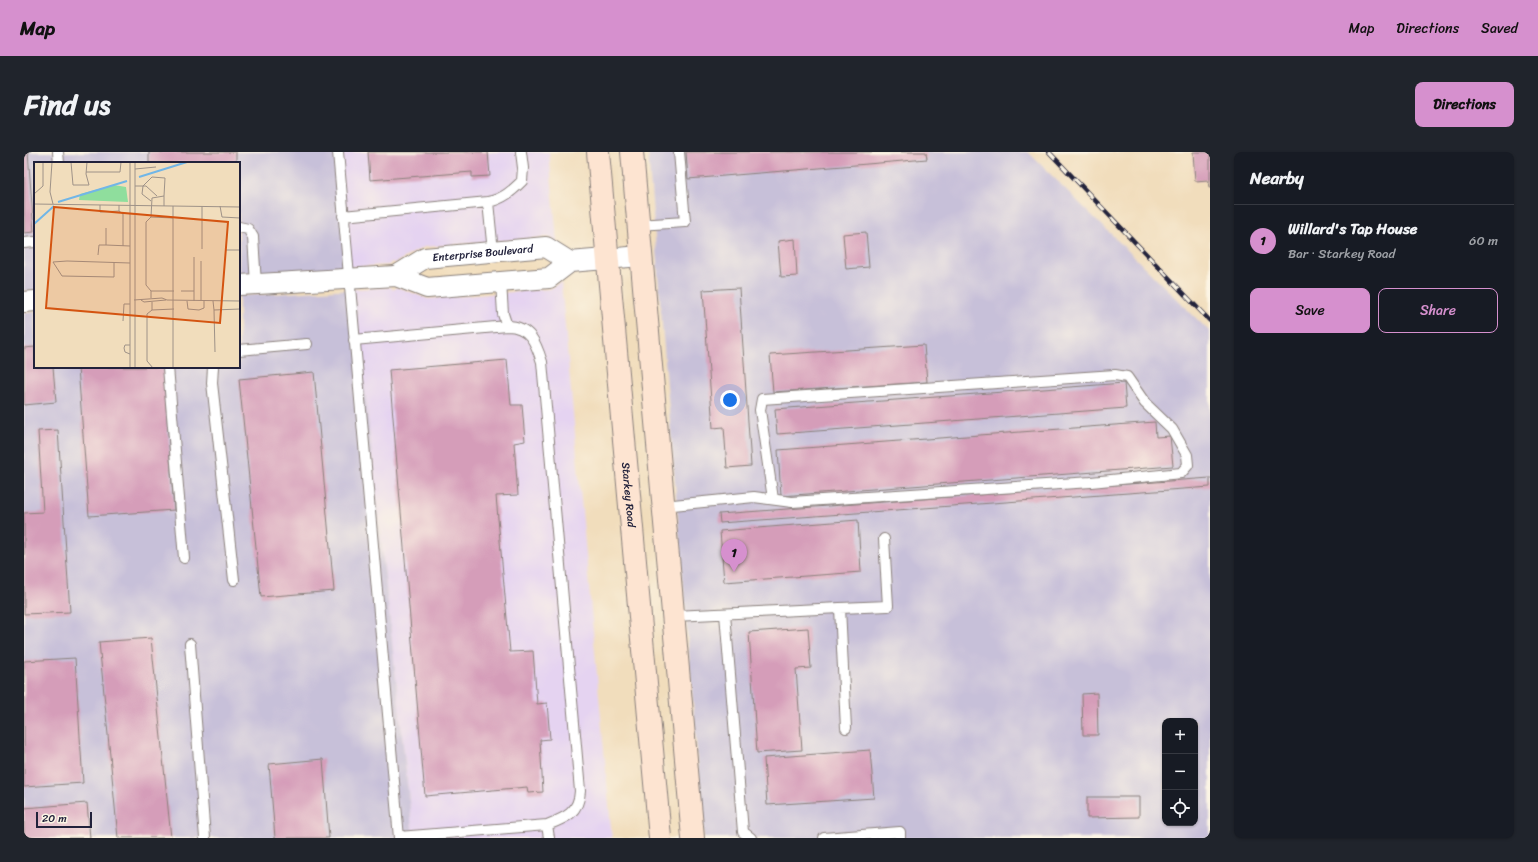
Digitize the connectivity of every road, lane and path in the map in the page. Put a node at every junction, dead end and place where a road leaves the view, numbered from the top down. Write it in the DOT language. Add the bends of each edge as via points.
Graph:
graph roads {
  1 [pos="58,152"];
  2 [pos="338,152"];
  3 [pos="521,152"];
  4 [pos="598,152"];
  5 [pos="632,152"];
  6 [pos="679,152"];
  7 [pos="59,162"];
  8 [pos="488,202"];
  9 [pos="343,216"];
  10 [pos="638,225"];
  11 [pos="240,227"];
  12 [pos="34,242"];
  13 [pos="24,243"];
  14 [pos="493,252"];
  15 [pos="641,256"];
  16 [pos="608,258"];
  17 [pos="570,262"];
  18 [pos="396,276"];
  19 [pos="348,278"];
  20 [pos="501,282"];
  21 [pos="247,284"];
  22 [pos="34,301"];
  23 [pos="24,302"];
  24 [pos="507,326"];
  25 [pos="354,340"];
  26 [pos="307,344"];
  27 [pos="240,350"];
  28 [pos="168,368"];
  29 [pos="213,368"];
  30 [pos="773,498"];
  31 [pos="663,506"];
  32 [pos="884,539"];
  33 [pos="184,558"];
  34 [pos="234,580"];
  35 [pos="840,608"];
  36 [pos="724,614"];
  37 [pos="674,616"];
  38 [pos="190,644"];
  39 [pos="846,728"];
  40 [pos="547,825"];
  41 [pos="205,838"];
  42 [pos="399,838"];
  43 [pos="549,838"];
  44 [pos="660,838"];
  45 [pos="693,838"];
  46 [pos="751,838"];
  47 [pos="824,838"];
  48 [pos="900,838"];
  1 -- 7 [label="lane"];
  2 -- 9 [label="lane"];
  3 -- 8 [label="lane" via="522,181 498,200"];
  4 -- 16 [label="main road, Starkey Road"];
  5 -- 10 [label="main road"];
  6 -- 10 [label="lane" via="685,222"];
  8 -- 9 [label="lane"];
  8 -- 14 [label="lane"];
  9 -- 19 [label="lane"];
  10 -- 15 [label="main road"];
  11 -- 21 [label="lane" via="248,229 254,237"];
  12 -- 13 [label="lane"];
  14 -- 17 [label="street, Enterprise Boulevard" via="546,247"];
  14 -- 18 [label="street, Enterprise Boulevard" via="425,258"];
  15 -- 16 [label="street"];
  15 -- 31 [label="main road"];
  16 -- 17 [label="street"];
  16 -- 44 [label="main road, Starkey Road"];
  17 -- 20 [label="street, Enterprise Boulevard" via="549,278"];
  18 -- 19 [label="street, Enterprise Boulevard"];
  18 -- 20 [label="street, Enterprise Boulevard" via="426,288"];
  19 -- 21 [label="street, Enterprise Boulevard"];
  19 -- 25 [label="lane"];
  20 -- 24 [label="lane" via="503,314"];
  22 -- 23 [label="street"];
  24 -- 25 [label="lane"];
  24 -- 40 [label="lane" via="515,326 525,331 534,341 542,362 580,791 580,801 573,811 561,820"];
  25 -- 42 [label="lane"];
  26 -- 27 [label="lane"];
  28 -- 33 [label="lane"];
  29 -- 34 [label="lane" via="212,384"];
  30 -- 30 [label="lane" via="792,502 1090,482 1181,474 1188,465 1187,455 1172,429 1145,403 1127,377 1115,375 762,399 760,410"];
  30 -- 31 [label="lane" via="754,497"];
  31 -- 37 [label="main road"];
  32 -- 35 [label="lane" via="888,606"];
  35 -- 36 [label="lane"];
  35 -- 39 [label="lane"];
  36 -- 37 [label="lane"];
  36 -- 46 [label="lane" via="743,832"];
  37 -- 45 [label="main road"];
  38 -- 41 [label="lane"];
  40 -- 42 [label="lane"];
  40 -- 43 [label="lane"];
  47 -- 48 [label="lane" via="900,832"];
}
